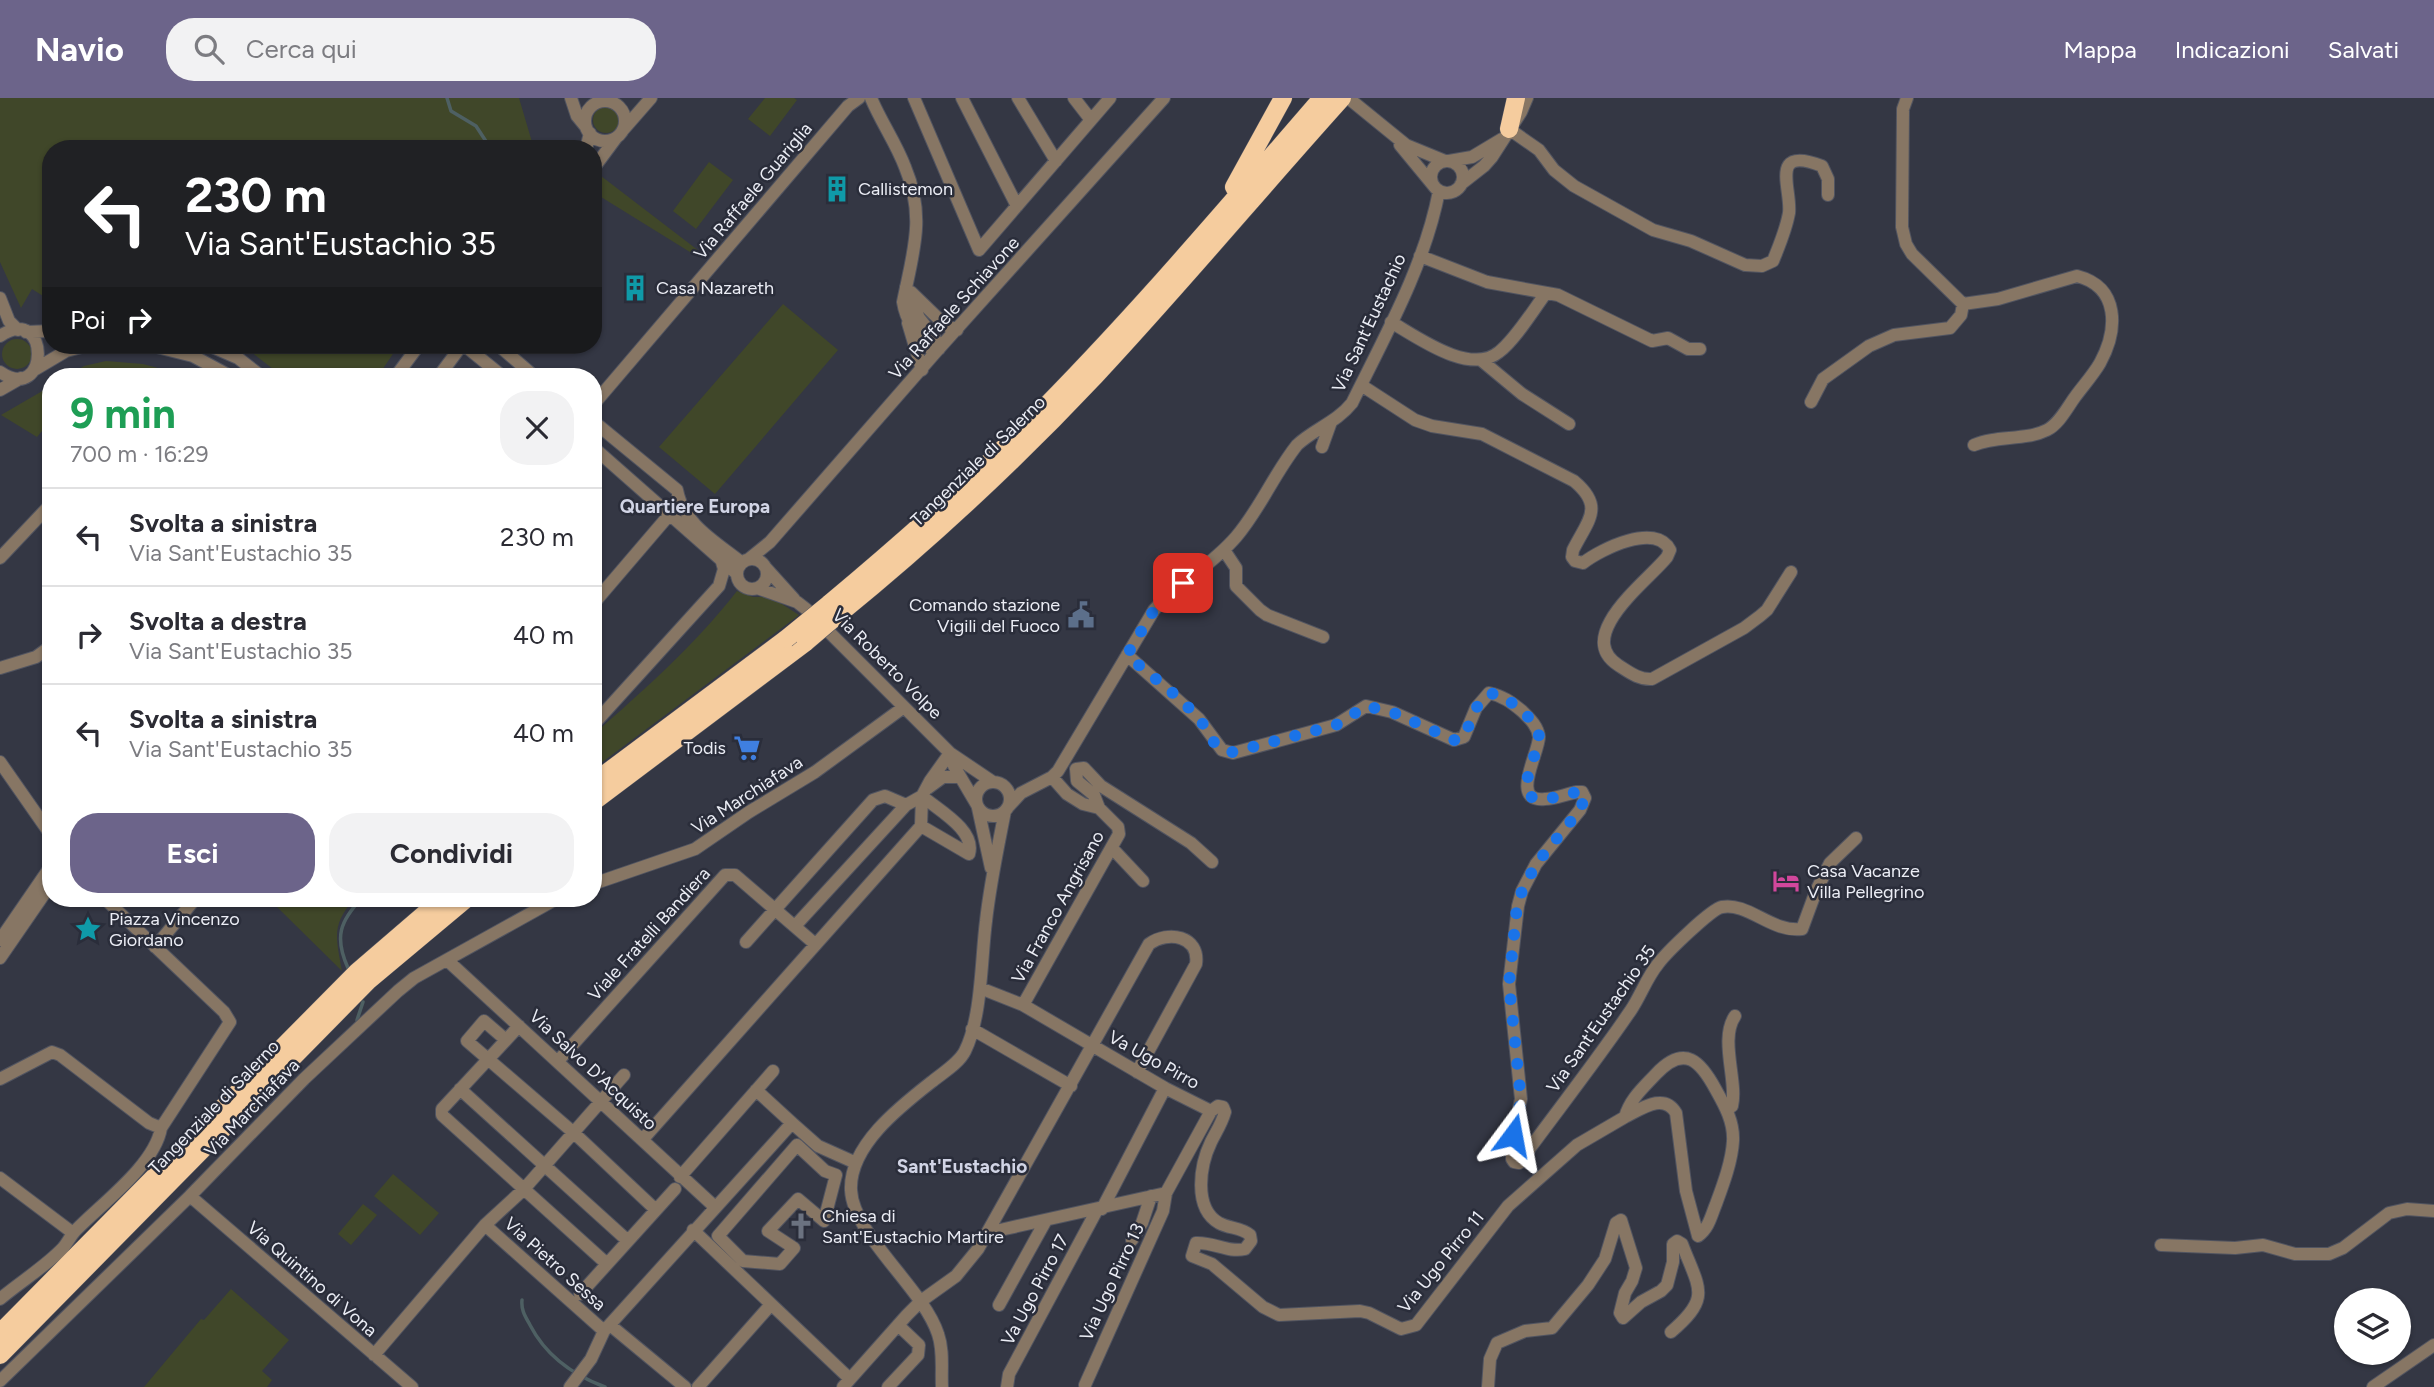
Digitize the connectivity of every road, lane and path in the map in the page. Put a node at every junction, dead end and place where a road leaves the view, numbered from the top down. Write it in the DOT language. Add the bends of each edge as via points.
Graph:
graph roads {
  1 [pos="571,98"];
  2 [pos="651,98"];
  3 [pos="859,98"];
  4 [pos="871,98"];
  5 [pos="914,98"];
  6 [pos="962,98"];
  7 [pos="1017,98"];
  8 [pos="1074,98"];
  9 [pos="1110,98"];
  10 [pos="1164,98"];
  11 [pos="1283,98"];
  12 [pos="1322,98"];
  13 [pos="1516,98"];
  14 [pos="1527,98"];
  15 [pos="1907,98"];
  16 [pos="1347,99"];
  17 [pos="595,100"];
  18 [pos="623,102"];
  19 [pos="1091,120"];
  20 [pos="1312,120"];
  21 [pos="588,130"];
  22 [pos="619,134"];
  23 [pos="1506,134"];
  24 [pos="1396,139"];
  25 [pos="587,140"];
  26 [pos="602,157"];
  27 [pos="1056,161"];
  28 [pos="1447,161"];
  29 [pos="1457,188"];
  30 [pos="1437,189"];
  31 [pos="1828,195"];
  32 [pos="1017,206"];
  33 [pos="1433,219"];
  34 [pos="1191,248"];
  35 [pos="1420,256"];
  36 [pos="906,287"];
  37 [pos="1546,293"];
  38 [pos="0,298"];
  39 [pos="1963,304"];
  40 [pos="904,309"];
  41 [pos="1391,322"];
  42 [pos="957,330"];
  43 [pos="22,331"];
  44 [pos="42,331"];
  45 [pos="0,336"];
  46 [pos="1700,349"];
  47 [pos="937,351"];
  48 [pos="61,354"];
  49 [pos="185,354"];
  50 [pos="229,354"];
  51 [pos="456,354"];
  52 [pos="474,354"];
  53 [pos="508,354"];
  54 [pos="1480,360"];
  55 [pos="215,368"];
  56 [pos="251,368"];
  57 [pos="445,368"];
  58 [pos="492,368"];
  59 [pos="525,368"];
  60 [pos="922,370"];
  61 [pos="0,372"];
  62 [pos="28,374"];
  63 [pos="1361,385"];
  64 [pos="0,390"];
  65 [pos="602,394"];
  66 [pos="1811,402"];
  67 [pos="1331,422"];
  68 [pos="1569,424"];
  69 [pos="602,429"];
  70 [pos="1974,445"];
  71 [pos="1322,447"];
  72 [pos="602,455"];
  73 [pos="42,514"];
  74 [pos="670,514"];
  75 [pos="770,542"];
  76 [pos="1224,550"];
  77 [pos="0,558"];
  78 [pos="721,559"];
  79 [pos="765,567"];
  80 [pos="741,569"];
  81 [pos="1791,572"];
  82 [pos="719,586"];
  83 [pos="757,588"];
  84 [pos="602,593"];
  85 [pos="797,602"];
  86 [pos="834,609"];
  87 [pos="1323,637"];
  88 [pos="42,653"];
  89 [pos="1127,655"];
  90 [pos="0,668"];
  91 [pos="904,707"];
  92 [pos="602,715"];
  93 [pos="950,753"];
  94 [pos="0,762"];
  95 [pos="602,776"];
  96 [pos="959,777"];
  97 [pos="1052,777"];
  98 [pos="997,783"];
  99 [pos="1035,785"];
  100 [pos="925,792"];
  101 [pos="602,795"];
  102 [pos="905,805"];
  103 [pos="978,807"];
  104 [pos="1099,808"];
  105 [pos="1007,809"];
  106 [pos="42,822"];
  107 [pos="921,826"];
  108 [pos="1856,838"];
  109 [pos="1112,848"];
  110 [pos="1212,862"];
  111 [pos="993,876"];
  112 [pos="42,879"];
  113 [pos="602,881"];
  114 [pos="1143,881"];
  115 [pos="42,897"];
  116 [pos="113,907"];
  117 [pos="188,907"];
  118 [pos="433,907"];
  119 [pos="456,907"];
  120 [pos="542,907"];
  121 [pos="775,909"];
  122 [pos="794,926"];
  123 [pos="0,940"];
  124 [pos="746,942"];
  125 [pos="815,944"];
  126 [pos="155,947"];
  127 [pos="0,958"];
  128 [pos="447,960"];
  129 [pos="980,988"];
  130 [pos="1023,1005"];
  131 [pos="1735,1016"];
  132 [pos="519,1026"];
  133 [pos="972,1029"];
  134 [pos="506,1040"];
  135 [pos="1094,1045"];
  136 [pos="488,1059"];
  137 [pos="558,1062"];
  138 [pos="773,1071"];
  139 [pos="1137,1072"];
  140 [pos="624,1076"];
  141 [pos="0,1079"];
  142 [pos="1071,1086"];
  143 [pos="1165,1088"];
  144 [pos="460,1089"];
  145 [pos="756,1090"];
  146 [pos="602,1101"];
  147 [pos="1727,1109"];
  148 [pos="1211,1111"];
  149 [pos="1625,1117"];
  150 [pos="792,1123"];
  151 [pos="161,1128"];
  152 [pos="574,1133"];
  153 [pos="643,1139"];
  154 [pos="797,1145"];
  155 [pos="856,1163"];
  156 [pos="546,1165"];
  157 [pos="0,1178"];
  158 [pos="678,1183"];
  159 [pos="524,1189"];
  160 [pos="1166,1193"];
  161 [pos="190,1196"];
  162 [pos="1151,1196"];
  163 [pos="1006,1201"];
  164 [pos="715,1207"];
  165 [pos="1100,1209"];
  166 [pos="656,1210"];
  167 [pos="2434,1211"];
  168 [pos="1045,1222"];
  169 [pos="485,1225"];
  170 [pos="1018,1228"];
  171 [pos="693,1230"];
  172 [pos="73,1233"];
  173 [pos="985,1238"];
  174 [pos="1132,1240"];
  175 [pos="628,1241"];
  176 [pos="2161,1245"];
  177 [pos="607,1264"];
  178 [pos="580,1294"];
  179 [pos="0,1299"];
  180 [pos="921,1301"];
  181 [pos="999,1305"];
  182 [pos="769,1307"];
  183 [pos="898,1325"];
  184 [pos="607,1328"];
  185 [pos="1671,1332"];
  186 [pos="0,1334"];
  187 [pos="2434,1345"];
  188 [pos="0,1355"];
  189 [pos="374,1355"];
  190 [pos="0,1381"];
  191 [pos="846,1383"];
  192 [pos="1084,1385"];
  193 [pos="573,1386"];
  194 [pos="412,1387"];
  195 [pos="685,1387"];
  196 [pos="698,1387"];
  197 [pos="888,1387"];
  198 [pos="942,1387"];
  199 [pos="1007,1387"];
  200 [pos="1488,1387"];
  201 [pos="2373,1387"];
  1 -- 21 [label="street"];
  2 -- 22 [label="street"];
  3 -- 65 [label="street, Via Raffaele Guariglia"];
  4 -- 36 [label="street" via="913,190 917,237"];
  5 -- 32 [label="street" via="979,250"];
  6 -- 32 [label="street"];
  7 -- 27 [label="street"];
  8 -- 19 [label="street"];
  9 -- 19 [label="street"];
  10 -- 42 [label="street, Via Raffaele Schiavone"];
  11 -- 34 [label="highway" via="1238,180"];
  12 -- 20 [label="highway, Tangenziale di Salerno"];
  13 -- 23 [label="highway"];
  14 -- 23 [label="street, Via Sant'Eustachio"];
  15 -- 39 [label="street" via="1902,207 1906,244"];
  16 -- 20 [label="highway, Tangenziale di Salerno"];
  16 -- 24 [label="street"];
  17 -- 18 [label="street"];
  17 -- 21 [label="street" via="586,121"];
  18 -- 22 [label="street"];
  19 -- 27 [label="street"];
  20 -- 34 [label="highway, Tangenziale di Salerno"];
  20 -- 86 [label="highway, Tangenziale di Salerno" via="1144,323 1060,412 930,538"];
  21 -- 22 [label="street" via="599,140"];
  21 -- 25 [label="street"];
  22 -- 26 [label="street"];
  23 -- 28 [label="street" via="1472,157"];
  23 -- 29 [label="street, Via Sant'Eustachio" via="1484,166"];
  23 -- 31 [label="street" via="1539,150 1554,170 1595,199 1653,230 1745,265 1773,261 1789,212 1784,177 1793,163 1809,161 1822,166"];
  24 -- 28 [label="street"];
  24 -- 30 [label="street"];
  27 -- 32 [label="street"];
  28 -- 29 [label="street" via="1462,172"];
  28 -- 30 [label="street" via="1433,169 1431,179"];
  29 -- 30 [label="street" via="1447,193"];
  29 -- 33 [label="street, Via Sant'Eustachio"];
  30 -- 33 [label="street, Via Sant'Eustachio"];
  33 -- 35 [label="street, Via Sant'Eustachio"];
  34 -- 86 [label="highway, Tangenziale di Salerno" via="1027,426"];
  35 -- 37 [label="street" via="1487,282"];
  35 -- 41 [label="street, Via Sant'Eustachio"];
  36 -- 40 [label="street"];
  36 -- 42 [label="street" via="945,325"];
  36 -- 47 [label="street"];
  37 -- 46 [label="street" via="1652,341 1668,338 1688,349"];
  37 -- 54 [label="street" via="1499,353"];
  38 -- 43 [label="street" via="9,321"];
  39 -- 66 [label="street" via="1950,328 1894,335 1869,346 1823,379"];
  39 -- 70 [label="street" via="2077,276 2101,286 2112,312 2112,328 2100,363 2050,429"];
  40 -- 47 [label="street" via="909,322"];
  40 -- 60 [label="street"];
  41 -- 54 [label="street" via="1453,356"];
  41 -- 63 [label="street, Via Sant'Eustachio"];
  42 -- 47 [label="street, Via Raffaele Schiavone"];
  43 -- 44 [label="street"];
  43 -- 45 [label="street"];
  43 -- 62 [label="street" via="35,340 39,351 38,362"];
  47 -- 60 [label="street, Via Raffaele Schiavone"];
  48 -- 62 [label="street"];
  49 -- 55 [label="street"];
  50 -- 56 [label="street"];
  51 -- 57 [label="street"];
  52 -- 58 [label="street"];
  53 -- 59 [label="street"];
  54 -- 68 [label="street"];
  60 -- 75 [label="street, Via Raffaele Schiavone"];
  61 -- 62 [label="street" via="13,378"];
  62 -- 64 [label="street"];
  63 -- 67 [label="street, Via Sant'Eustachio" via="1348,408"];
  63 -- 81 [label="street" via="1415,419 1482,434 1574,481 1592,501 1592,512 1573,550 1575,561 1583,563 1633,539 1657,538 1667,543 1667,557 1617,609 1605,629 1604,641 1614,662 1638,677 1652,679 1744,628 1768,610"];
  67 -- 71 [label="street"];
  67 -- 76 [label="street, Via Sant'Eustachio" via="1297,445"];
  69 -- 80 [label="street" via="677,490 685,515"];
  72 -- 74 [label="street"];
  73 -- 77 [label="street"];
  74 -- 78 [label="street"];
  74 -- 84 [label="street"];
  75 -- 79 [label="street, Via Raffaele Schiavone"];
  75 -- 80 [label="street, Via Raffaele Schiavone"];
  76 -- 87 [label="street" via="1236,568 1236,586 1260,610"];
  76 -- 89 [label="street, Via Sant'Eustachio" via="1166,597"];
  78 -- 80 [label="street"];
  78 -- 82 [label="street"];
  79 -- 80 [label="street" via="755,559"];
  79 -- 83 [label="street" via="766,580"];
  79 -- 85 [label="street, Via Roberto Volpe"];
  80 -- 82 [label="street, Via Raffaele Schiavone"];
  80 -- 83 [label="street" via="745,588"];
  82 -- 92 [label="street"];
  83 -- 85 [label="street, Via Roberto Volpe"];
  85 -- 91 [label="street, Via Roberto Volpe"];
  86 -- 95 [label="highway, Tangenziale di Salerno, bridge" via="786,639"];
  86 -- 101 [label="highway, Tangenziale di Salerno, bridge" via="806,642"];
  88 -- 90 [label="street"];
  89 -- 97 [label="street, Via Sant'Eustachio"];
  89 -- 108 [label="street, Via Sant'Eustachio 35" via="1199,719 1222,751 1336,725 1366,706 1392,712 1454,740 1464,737 1476,708 1489,693 1508,700 1535,725 1539,735 1526,785 1530,794 1544,800 1577,792 1585,797 1580,810 1536,864 1517,906 1509,984 1521,1100 1513,1135 1514,1162 1524,1160 1633,1007 1658,964 1695,927 1718,908 1733,906 1775,926 1802,929 1830,863"];
  91 -- 93 [label="street, Via Roberto Volpe"];
  91 -- 113 [label="street, Via Marchiafava" via="709,841"];
  93 -- 96 [label="street, Via Roberto Volpe"];
  93 -- 98 [label="street, Via Roberto Volpe"];
  93 -- 100 [label="street"];
  94 -- 106 [label="street"];
  96 -- 100 [label="street" via="943,777"];
  96 -- 103 [label="street, Via Roberto Volpe"];
  97 -- 99 [label="street"];
  97 -- 104 [label="street, Via Franco Angrisano" via="1067,794"];
  98 -- 99 [label="street"];
  98 -- 103 [label="street" via="979,789"];
  98 -- 105 [label="street" via="1009,792"];
  99 -- 105 [label="street"];
  100 -- 102 [label="street"];
  100 -- 107 [label="street"];
  100 -- 107 [label="street" via="964,831 969,854"];
  102 -- 121 [label="street" via="885,796 873,800"];
  102 -- 122 [label="street"];
  103 -- 105 [label="street" via="989,816"];
  103 -- 111 [label="street"];
  104 -- 109 [label="street, Via Franco Angrisano" via="1118,827"];
  104 -- 110 [label="street" via="1094,795 1077,780 1076,769 1084,768 1101,786 1191,843"];
  105 -- 111 [label="street"];
  107 -- 125 [label="street"];
  109 -- 114 [label="street"];
  109 -- 130 [label="street, Via Franco Angrisano"];
  111 -- 129 [label="street"];
  112 -- 123 [label="street"];
  115 -- 127 [label="street"];
  116 -- 126 [label="street"];
  117 -- 126 [label="street"];
  118 -- 186 [label="highway, Tangenziale di Salerno" via="357,972"];
  119 -- 188 [label="highway, Tangenziale di Salerno" via="369,980"];
  120 -- 128 [label="street, Via Marchiafava"];
  121 -- 122 [label="street, Viale Fratelli Bandiera"];
  121 -- 124 [label="street"];
  121 -- 137 [label="street, Viale Fratelli Bandiera" via="735,875 725,875"];
  122 -- 125 [label="street, Viale Fratelli Bandiera"];
  125 -- 153 [label="street"];
  126 -- 151 [label="street" via="230,1022"];
  128 -- 132 [label="street, Via Salvo D'Acquisto"];
  128 -- 161 [label="street, Via Marchiafava" via="398,991"];
  129 -- 130 [label="street, Va Ugo Pirro"];
  129 -- 133 [label="street"];
  130 -- 135 [label="street, Va Ugo Pirro"];
  131 -- 147 [label="street" via="1730,1024 1734,1100"];
  132 -- 134 [label="street"];
  132 -- 137 [label="street, Via Salvo D'Acquisto"];
  133 -- 142 [label="street"];
  133 -- 155 [label="street" via="956,1063 903,1104 862,1148"];
  134 -- 136 [label="street"];
  134 -- 136 [label="street" via="484,1021 467,1041"];
  135 -- 139 [label="street, Va Ugo Pirro"];
  135 -- 139 [label="street" via="1149,944 1165,936 1184,940 1198,956 1196,964"];
  135 -- 142 [label="street"];
  136 -- 144 [label="street"];
  136 -- 152 [label="street"];
  137 -- 146 [label="street, Via Salvo D'Acquisto"];
  138 -- 145 [label="street"];
  139 -- 143 [label="street, Va Ugo Pirro"];
  140 -- 146 [label="street, Via Pietro Sessa"];
  141 -- 151 [label="street" via="52,1052"];
  142 -- 163 [label="street"];
  143 -- 148 [label="street, Va Ugo Pirro"];
  143 -- 165 [label="street, Va Ugo Pirro 17"];
  144 -- 156 [label="street"];
  144 -- 159 [label="street" via="442,1115"];
  145 -- 150 [label="street"];
  145 -- 158 [label="street"];
  146 -- 152 [label="street, Via Pietro Sessa"];
  146 -- 153 [label="street, Via Salvo D'Acquisto"];
  147 -- 149 [label="street, Via Ugo Pirro 11" via="1705,1069 1689,1058 1660,1069 1629,1102"];
  147 -- 149 [label="street, Via Ugo Pirro 11" via="1733,1141 1723,1185 1706,1230 1698,1236 1672,1106 1656,1103"];
  148 -- 149 [label="street, Via Ugo Pirro 11" via="1218,1106 1225,1112 1205,1157 1205,1208 1219,1223 1245,1230 1251,1241 1245,1249 1233,1251 1196,1244 1192,1256 1212,1264 1279,1315 1360,1311 1401,1329 1422,1318 1508,1206 1577,1145"];
  148 -- 160 [label="street, Va Ugo Pirro"];
  150 -- 155 [label="street" via="818,1146"];
  150 -- 164 [label="street"];
  151 -- 172 [label="street" via="160,1138 124,1185"];
  152 -- 156 [label="street, Via Pietro Sessa"];
  152 -- 166 [label="street"];
  153 -- 158 [label="street, Via Salvo D'Acquisto"];
  154 -- 154 [label="street" via="718,1236 743,1261 780,1264 794,1248 768,1231 798,1199 824,1221 836,1175 825,1171"];
  155 -- 180 [label="street" via="851,1190 857,1212"];
  156 -- 159 [label="street, Via Pietro Sessa"];
  156 -- 175 [label="street"];
  157 -- 172 [label="street"];
  158 -- 164 [label="street, Via Salvo D'Acquisto"];
  158 -- 166 [label="street"];
  159 -- 169 [label="street, Via Pietro Sessa"];
  159 -- 177 [label="street"];
  160 -- 162 [label="street"];
  160 -- 192 [label="street, Via Ugo Pirro 13" via="1163,1211"];
  161 -- 189 [label="street, Via Quintino di Vona"];
  161 -- 190 [label="street, Via Marchiafava"];
  162 -- 165 [label="street"];
  162 -- 174 [label="street"];
  163 -- 170 [label="street"];
  163 -- 173 [label="street"];
  164 -- 171 [label="street"];
  165 -- 168 [label="street"];
  165 -- 199 [label="street, Va Ugo Pirro 17" via="1009,1374"];
  166 -- 175 [label="street"];
  167 -- 176 [label="street" via="2389,1213 2329,1254 2295,1254 2263,1245"];
  168 -- 170 [label="street"];
  168 -- 181 [label="street"];
  169 -- 184 [label="street, Via Pietro Sessa"];
  169 -- 189 [label="street"];
  170 -- 173 [label="street"];
  171 -- 182 [label="street"];
  171 -- 184 [label="street"];
  172 -- 179 [label="street" via="64,1247"];
  173 -- 180 [label="street" via="956,1276"];
  175 -- 177 [label="street"];
  177 -- 178 [label="street"];
  180 -- 183 [label="street"];
  180 -- 198 [label="street" via="941,1347"];
  182 -- 191 [label="street"];
  182 -- 196 [label="street"];
  183 -- 191 [label="street"];
  183 -- 197 [label="street" via="919,1345 918,1355"];
  184 -- 193 [label="street"];
  184 -- 195 [label="street, Via Pietro Sessa"];
  185 -- 200 [label="street" via="1691,1315 1698,1292 1682,1244 1673,1244 1667,1285 1623,1318 1625,1293 1636,1268 1621,1220 1605,1259 1552,1328 1525,1331 1497,1343 1490,1359"];
  187 -- 201 [label="street"];
  189 -- 194 [label="street, Via Quintino di Vona"];
}
